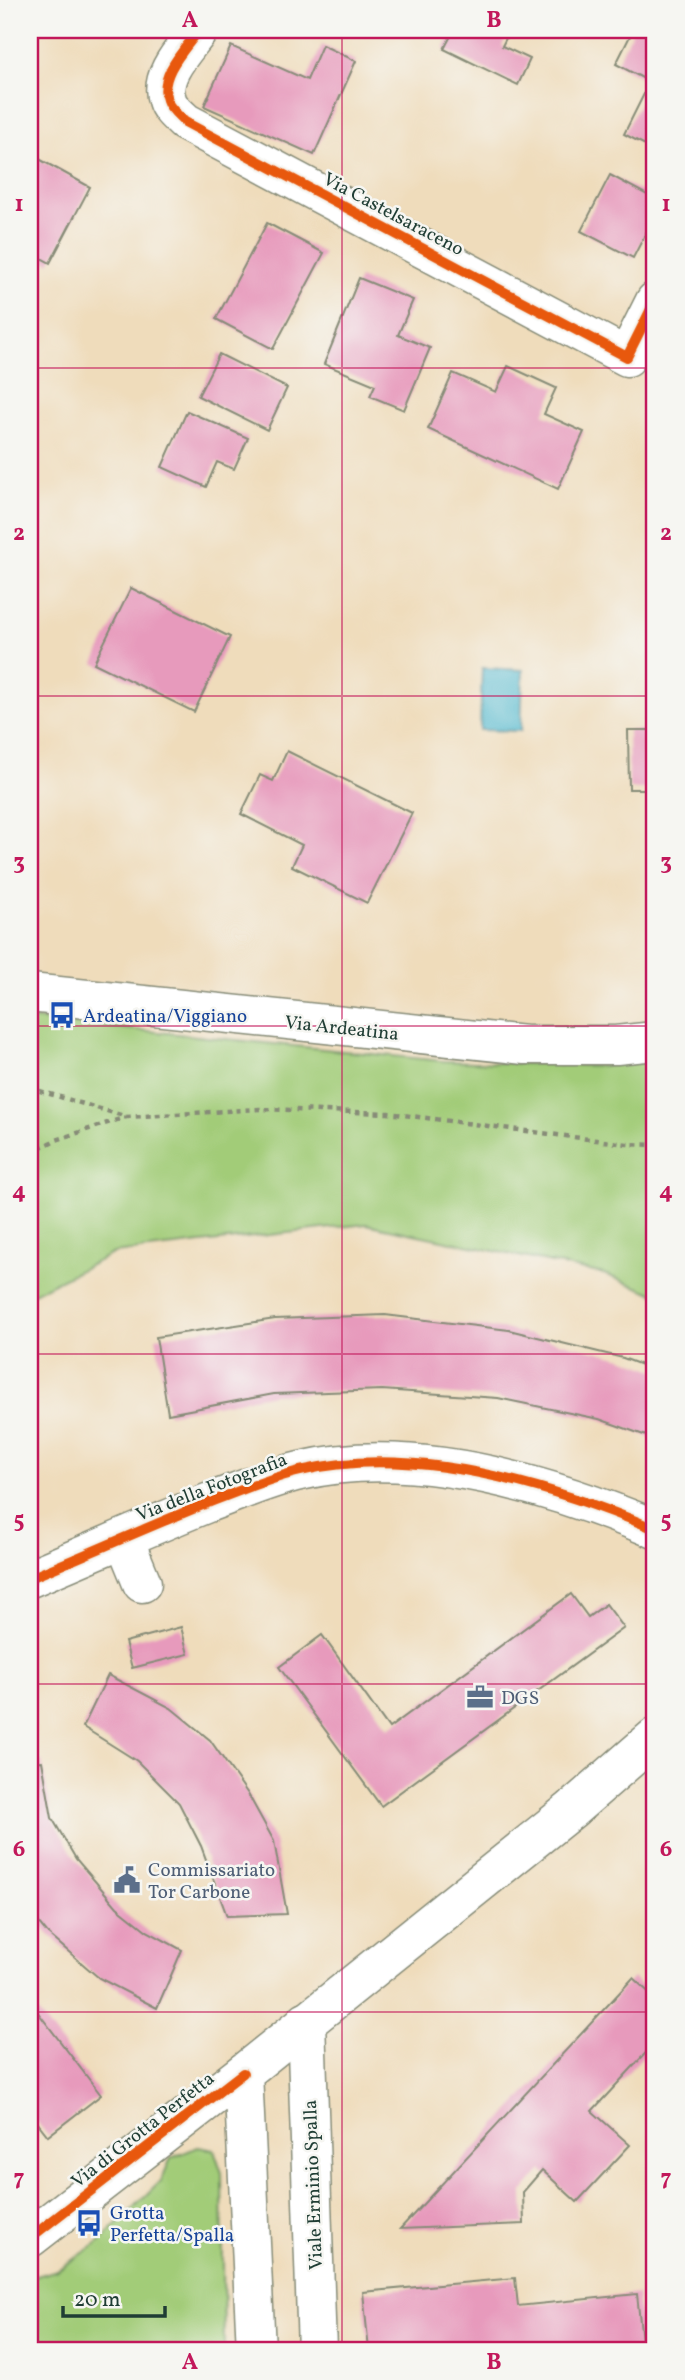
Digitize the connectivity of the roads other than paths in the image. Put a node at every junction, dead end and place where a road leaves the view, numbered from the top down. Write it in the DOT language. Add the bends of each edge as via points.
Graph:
graph roads {
  1 [pos="199,30"];
  2 [pos="655,301"];
  3 [pos="30,993"];
  4 [pos="655,1041"];
  5 [pos="655,1529"];
  6 [pos="124,1539"];
  7 [pos="30,1578"];
  8 [pos="142,1583"];
  9 [pos="655,1737"];
  10 [pos="306,2021"];
  11 [pos="243,2073"];
  12 [pos="30,2238"];
  13 [pos="256,2350"];
  14 [pos="317,2350"];
  1 -- 2 [label="main road, Via Castelsaraceno" via="170,69 166,83 166,100 185,122 627,357"];
  3 -- 4 [label="main road, Via Ardeatina" via="525,1045"];
  5 -- 6 [label="main road, Via della Fotografia" via="604,1507 504,1478 426,1465 346,1464 279,1476"];
  6 -- 7 [label="main road, Via della Fotografia"];
  6 -- 8 [label="main road"];
  9 -- 10 [label="main road, Via di Grotta Perfetta" via="571,1810"];
  10 -- 11 [label="main road, Via di Grotta Perfetta"];
  10 -- 14 [label="main road, Viale Erminio Spalla"];
  11 -- 12 [label="main road, Via di Grotta Perfetta"];
  11 -- 13 [label="main road"];
}
